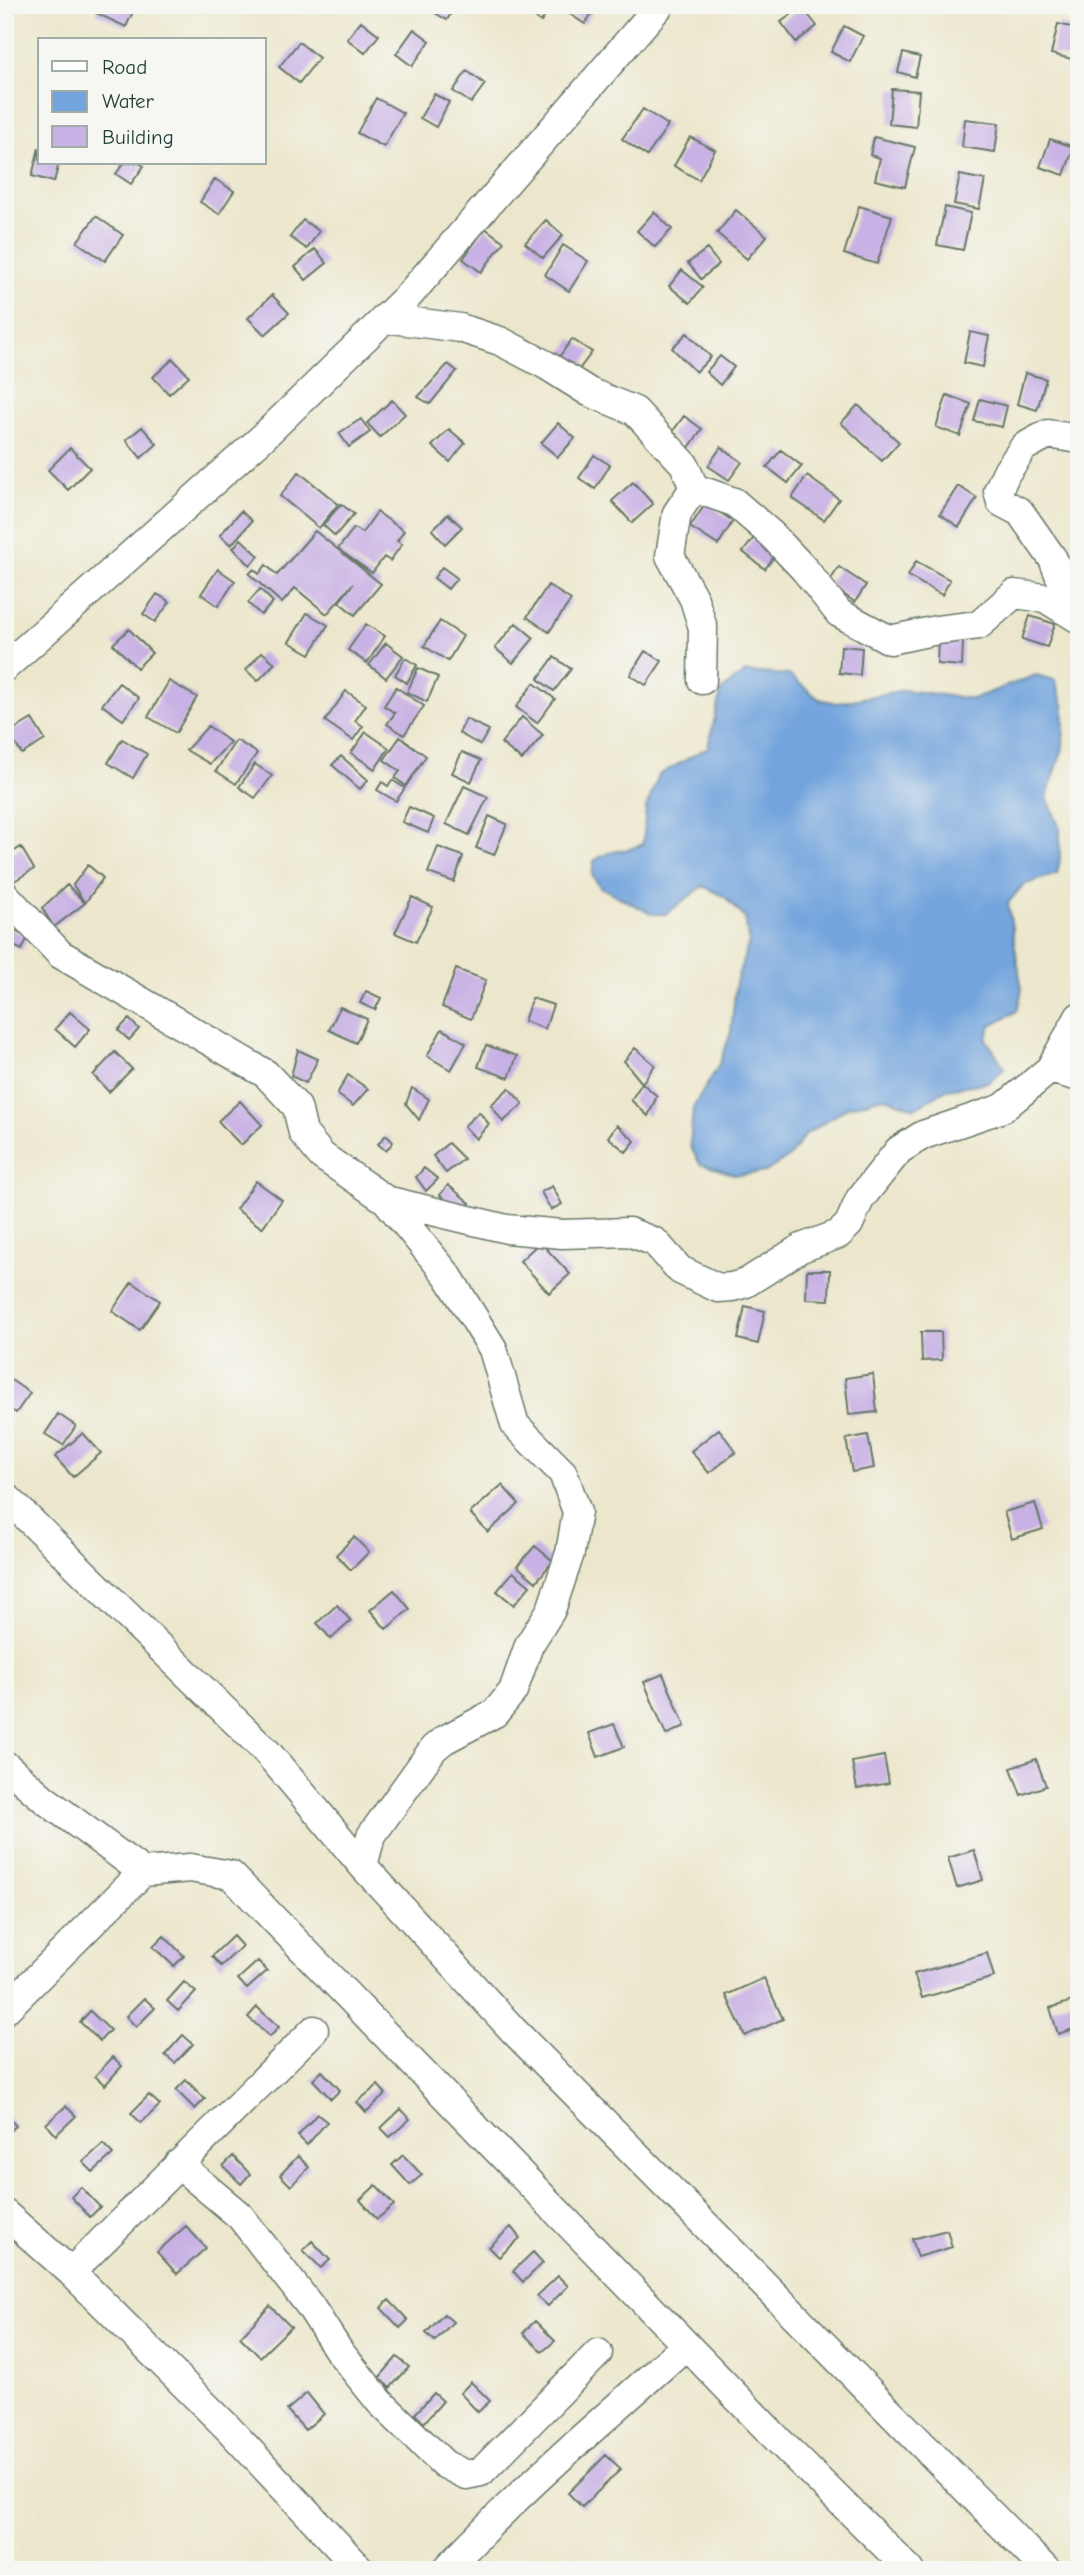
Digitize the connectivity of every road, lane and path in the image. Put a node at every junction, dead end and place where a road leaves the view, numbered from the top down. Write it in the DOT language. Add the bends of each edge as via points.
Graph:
graph roads {
  1 [pos="660,5"];
  2 [pos="383,318"];
  3 [pos="1079,439"];
  4 [pos="694,488"];
  5 [pos="1071,614"];
  6 [pos="5,667"];
  7 [pos="702,680"];
  8 [pos="5,895"];
  9 [pos="1079,1017"];
  10 [pos="1049,1069"];
  11 [pos="1079,1077"];
  12 [pos="386,1199"];
  13 [pos="5,1496"];
  14 [pos="5,1765"];
  15 [pos="363,1866"];
  16 [pos="144,1872"];
  17 [pos="5,2010"];
  18 [pos="314,2030"];
  19 [pos="178,2164"];
  20 [pos="5,2214"];
  21 [pos="71,2272"];
  22 [pos="687,2345"];
  23 [pos="598,2353"];
  24 [pos="361,2570"];
  25 [pos="446,2570"];
  26 [pos="910,2570"];
  27 [pos="1046,2570"];
  1 -- 2 [label="street" via="409,295"];
  2 -- 4 [label="street" via="460,328 500,341 589,392 635,411 684,464"];
  2 -- 6 [label="street" via="261,439"];
  3 -- 5 [label="street" via="1048,434 1024,447 998,491 1001,502 1020,512 1053,559"];
  4 -- 5 [label="street" via="734,502 805,570 839,613 890,640 979,625 1014,594 1045,598"];
  4 -- 7 [label="street" via="677,513 670,556 694,599 703,628"];
  8 -- 12 [label="street" via="60,954 266,1074 297,1107 303,1133 322,1156"];
  9 -- 10 [label="street"];
  10 -- 11 [label="street"];
  10 -- 12 [label="street" via="1003,1108 923,1135 899,1150 839,1234 802,1248 732,1287 718,1288 680,1270 655,1242 629,1232 562,1234 507,1229"];
  12 -- 15 [label="street" via="448,1276 492,1349 515,1424 563,1474 578,1511 551,1610 528,1645 513,1691 495,1713 434,1748 371,1836"];
  13 -- 15 [label="street" via="267,1752"];
  14 -- 16 [label="street"];
  15 -- 27 [label="street" via="513,2030"];
  16 -- 17 [label="street"];
  16 -- 22 [label="street" via="190,1868 231,1874"];
  18 -- 19 [label="street"];
  19 -- 21 [label="street"];
  19 -- 23 [label="street" via="240,2216 380,2402 444,2464 466,2475 481,2472"];
  20 -- 21 [label="street"];
  21 -- 24 [label="street" via="228,2428"];
  22 -- 25 [label="street" via="578,2441"];
  22 -- 26 [label="street"];
}
